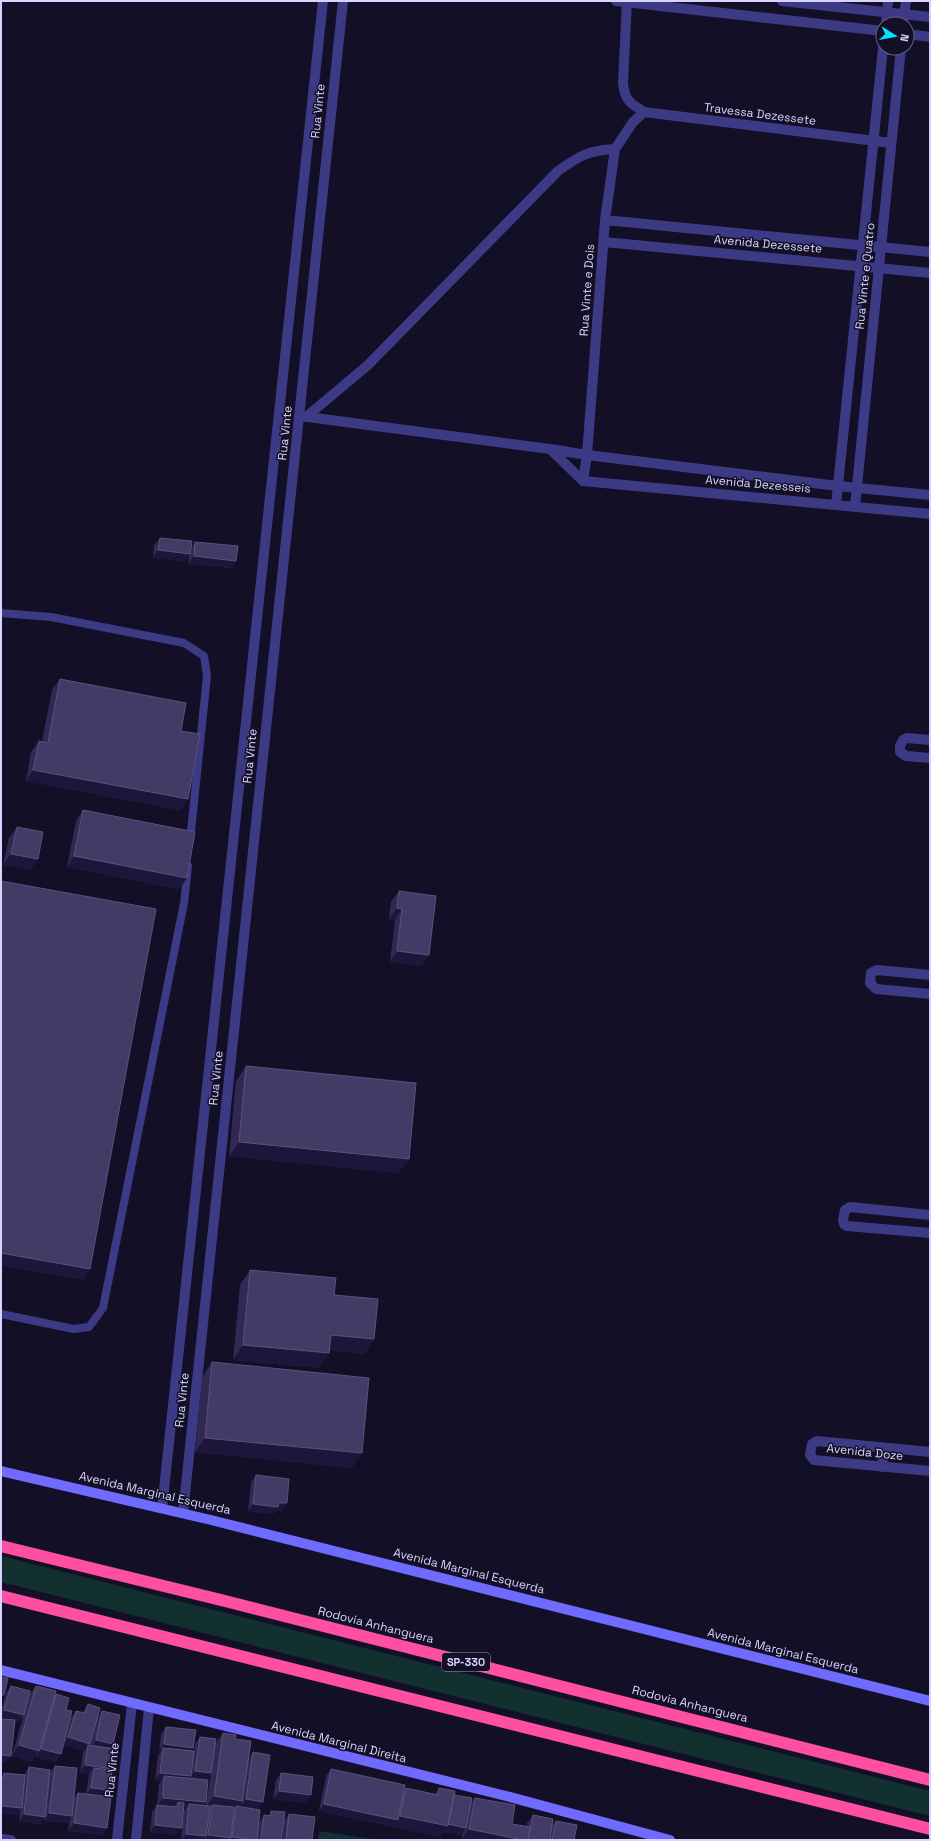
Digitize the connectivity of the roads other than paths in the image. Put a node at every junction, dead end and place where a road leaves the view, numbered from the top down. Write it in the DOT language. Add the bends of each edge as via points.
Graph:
graph roads {
  1 [pos="323,1"];
  2 [pos="343,1"];
  3 [pos="616,1"];
  4 [pos="782,1"];
  5 [pos="888,1"];
  6 [pos="906,1"];
  7 [pos="627,2"];
  8 [pos="887,13"];
  9 [pos="887,16"];
  10 [pos="896,16"];
  11 [pos="904,16"];
  12 [pos="930,17"];
  13 [pos="915,18"];
  14 [pos="875,30"];
  15 [pos="915,35"];
  16 [pos="930,37"];
  17 [pos="882,56"];
  18 [pos="900,56"];
  19 [pos="644,112"];
  20 [pos="873,142"];
  21 [pos="891,143"];
  22 [pos="615,149"];
  23 [pos="605,220"];
  24 [pos="604,242"];
  25 [pos="862,245"];
  26 [pos="881,247"];
  27 [pos="930,252"];
  28 [pos="860,266"];
  29 [pos="879,268"];
  30 [pos="930,273"];
  31 [pos="303,417"];
  32 [pos="550,449"];
  33 [pos="587,455"];
  34 [pos="583,481"];
  35 [pos="838,486"];
  36 [pos="857,488"];
  37 [pos="930,495"];
  38 [pos="836,505"];
  39 [pos="855,506"];
  40 [pos="930,514"];
  41 [pos="1,613"];
  42 [pos="930,740"];
  43 [pos="930,758"];
  44 [pos="930,975"];
  45 [pos="930,994"];
  46 [pos="930,1215"];
  47 [pos="930,1233"];
  48 [pos="1,1314"];
  49 [pos="884,1448"];
  50 [pos="930,1452"];
  51 [pos="882,1467"];
  52 [pos="1,1471"];
  53 [pos="930,1472"];
  54 [pos="162,1508"];
  55 [pos="183,1513"];
  56 [pos="1,1546"];
  57 [pos="1,1596"];
  58 [pos="1,1670"];
  59 [pos="930,1701"];
  60 [pos="132,1704"];
  61 [pos="149,1708"];
  62 [pos="930,1780"];
  63 [pos="930,1830"];
  64 [pos="1,1839"];
  65 [pos="11,1840"];
  66 [pos="118,1840"];
  67 [pos="136,1840"];
  68 [pos="670,1840"];
  1 -- 54 [label="street, Rua Vinte"];
  2 -- 31 [label="street, Rua Vinte"];
  3 -- 7 [label="street"];
  4 -- 8 [label="street"];
  5 -- 8 [label="street"];
  6 -- 11 [label="street"];
  7 -- 14 [label="street"];
  7 -- 19 [label="street, Travessa Dezessete" via="624,93 628,102"];
  8 -- 9 [label="street"];
  8 -- 10 [label="street"];
  12 -- 13 [label="street"];
  15 -- 16 [label="street"];
  17 -- 20 [label="street, Rua Vinte e Quatro"];
  18 -- 21 [label="street, Rua Vinte e Quatro"];
  19 -- 20 [label="street, Travessa Dezessete"];
  19 -- 22 [label="street, Rua Vinte e Dois" via="633,122"];
  20 -- 21 [label="street, Travessa Dezessete"];
  20 -- 25 [label="street, Rua Vinte e Quatro"];
  21 -- 26 [label="street, Rua Vinte e Quatro"];
  22 -- 23 [label="street, Rua Vinte e Dois"];
  22 -- 31 [label="street" via="596,150 577,158 558,171 368,365"];
  23 -- 24 [label="street, Rua Vinte e Dois"];
  23 -- 25 [label="street, Avenida Dezessete"];
  24 -- 28 [label="street, Avenida Dezessete"];
  24 -- 33 [label="street, Rua Vinte e Dois"];
  25 -- 26 [label="street, Avenida Dezessete"];
  25 -- 28 [label="street, Rua Vinte e Quatro"];
  26 -- 27 [label="street, Avenida Dezessete"];
  26 -- 29 [label="street, Rua Vinte e Quatro"];
  28 -- 29 [label="street, Avenida Dezessete"];
  28 -- 35 [label="street, Rua Vinte e Quatro"];
  29 -- 30 [label="street, Avenida Dezessete"];
  29 -- 36 [label="street, Rua Vinte e Quatro"];
  31 -- 32 [label="street, Avenida Dezesseis"];
  31 -- 55 [label="street, Rua Vinte"];
  32 -- 33 [label="street, Avenida Dezesseis"];
  32 -- 34 [label="street"];
  33 -- 34 [label="street, Rua Vinte e Dois"];
  33 -- 35 [label="street, Avenida Dezesseis"];
  34 -- 38 [label="street, Avenida Dezesseis"];
  35 -- 36 [label="street, Avenida Dezesseis"];
  35 -- 38 [label="street, Rua Vinte e Quatro"];
  36 -- 37 [label="street, Avenida Dezesseis"];
  36 -- 39 [label="street, Rua Vinte e Quatro"];
  38 -- 39 [label="street, Avenida Dezesseis"];
  39 -- 40 [label="street, Avenida Dezesseis"];
  41 -- 48 [label="lane" via="51,617 184,643 204,656 207,676 184,903 103,1308 89,1326 74,1329"];
  42 -- 43 [label="street" via="907,738 900,746 900,752 906,756"];
  44 -- 45 [label="street" via="877,970 871,973 870,982 876,989"];
  46 -- 47 [label="street" via="850,1208 845,1210 843,1220 847,1226"];
  49 -- 50 [label="street, Avenida Doze"];
  49 -- 51 [label="street"];
  49 -- 51 [label="street, Avenida Doze" via="817,1441 812,1444 810,1451 810,1457 814,1460"];
  51 -- 53 [label="street, Avenida Doze"];
  52 -- 54 [label="main road, Avenida Marginal Esquerda"];
  54 -- 55 [label="main road, Avenida Marginal Esquerda"];
  55 -- 59 [label="main road, Avenida Marginal Esquerda"];
  56 -- 62 [label="highway, Rodovia Anhanguera / SP-330"];
  57 -- 63 [label="highway"];
  58 -- 60 [label="main road, Avenida Marginal Direita"];
  60 -- 61 [label="main road, Avenida Marginal Direita"];
  60 -- 66 [label="street, Rua Vinte"];
  61 -- 67 [label="street"];
  61 -- 68 [label="main road, Avenida Marginal Direita" via="506,1796"];
  64 -- 65 [label="street"];
}
